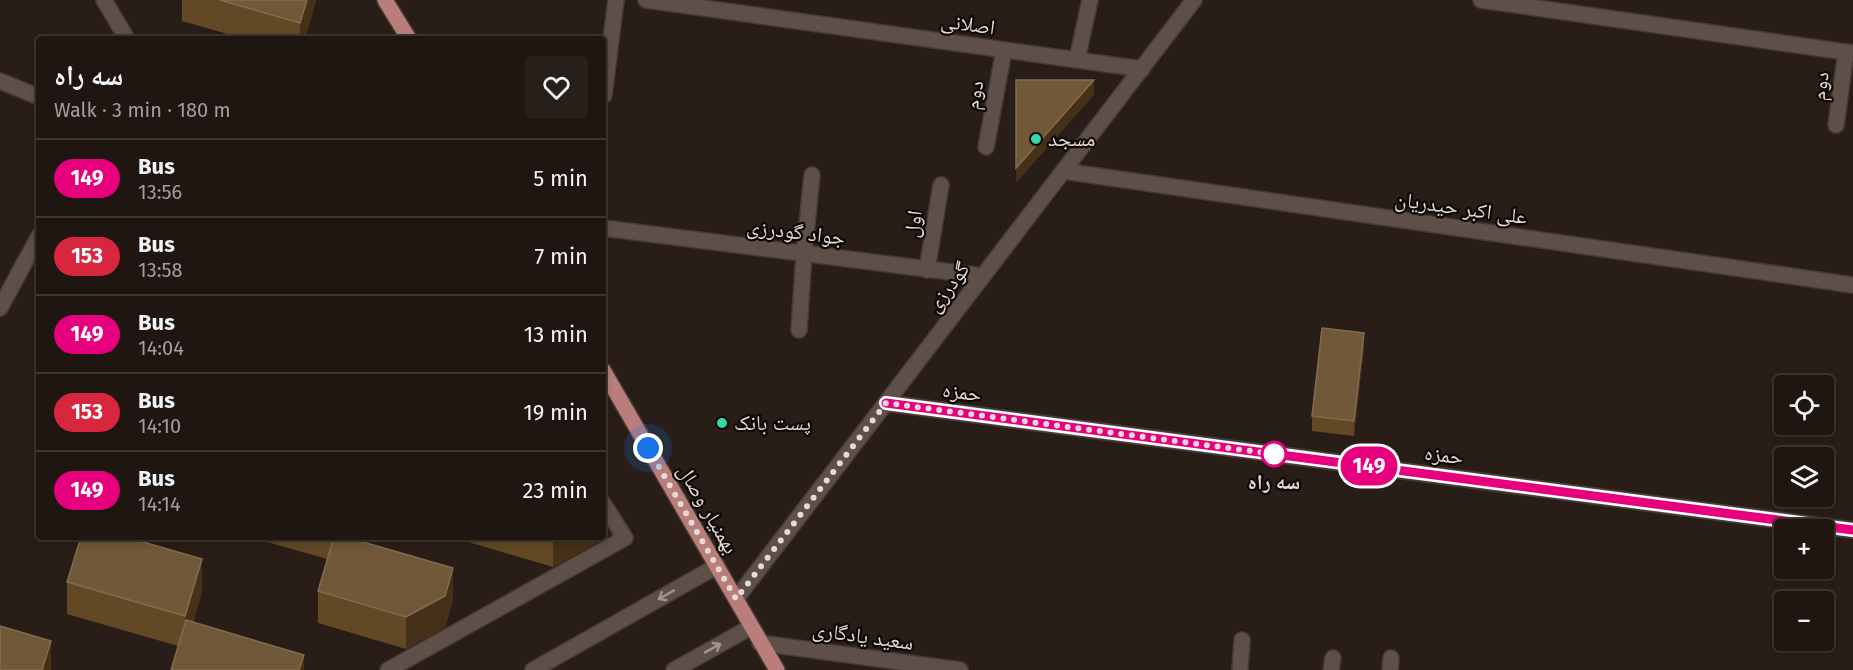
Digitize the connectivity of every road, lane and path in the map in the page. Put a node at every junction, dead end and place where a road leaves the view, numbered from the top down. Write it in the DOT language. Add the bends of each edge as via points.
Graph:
graph roads {
  1 [pos="104,0"];
  2 [pos="386,0"];
  3 [pos="616,0"];
  4 [pos="646,0"];
  5 [pos="1090,0"];
  6 [pos="1194,0"];
  7 [pos="1481,0"];
  8 [pos="125,36"];
  9 [pos="407,36"];
  10 [pos="1004,50"];
  11 [pos="1849,53"];
  12 [pos="1077,60"];
  13 [pos="1142,69"];
  14 [pos="606,79"];
  15 [pos="0,81"];
  16 [pos="36,96"];
  17 [pos="1836,125"];
  18 [pos="986,147"];
  19 [pos="1063,171"];
  20 [pos="812,175"];
  21 [pos="941,185"];
  22 [pos="606,228"];
  23 [pos="36,242"];
  24 [pos="804,254"];
  25 [pos="927,270"];
  26 [pos="983,276"];
  27 [pos="1853,285"];
  28 [pos="0,308"];
  29 [pos="799,330"];
  30 [pos="606,375"];
  31 [pos="886,403"];
  32 [pos="606,508"];
  33 [pos="1853,530"];
  34 [pos="717,566"];
  35 [pos="736,599"];
  36 [pos="751,627"];
  37 [pos="1242,640"];
  38 [pos="760,643"];
  39 [pos="388,670"];
  40 [pos="533,670"];
  41 [pos="674,670"];
  42 [pos="777,670"];
  43 [pos="960,670"];
  44 [pos="1240,670"];
  1 -- 8 [label="street"];
  2 -- 9 [label="main road"];
  3 -- 14 [label="street"];
  4 -- 10 [label="street, اصلانی"];
  5 -- 12 [label="street"];
  6 -- 13 [label="street, گودرزی"];
  7 -- 11 [label="street"];
  10 -- 12 [label="street, اصلانی"];
  10 -- 18 [label="street, دوم"];
  11 -- 17 [label="street, دوم"];
  12 -- 13 [label="street, اصلانی"];
  13 -- 19 [label="street, گودرزی"];
  15 -- 16 [label="street"];
  19 -- 26 [label="street, گودرزی"];
  19 -- 27 [label="street, علی اکبر حیدریان"];
  20 -- 24 [label="street"];
  21 -- 25 [label="street, اول"];
  22 -- 24 [label="street, جواد گودرزی"];
  23 -- 28 [label="street"];
  24 -- 25 [label="street, جواد گودرزی"];
  24 -- 29 [label="street"];
  25 -- 26 [label="street, جواد گودرزی"];
  26 -- 31 [label="street, گودرزی"];
  30 -- 34 [label="main road, بهمنیار وصال"];
  31 -- 33 [label="street, حمزه"];
  31 -- 35 [label="street, گودرزی"];
  32 -- 39 [label="street" via="625,538"];
  34 -- 35 [label="main road, بهمنیار وصال"];
  34 -- 40 [label="street, one-way"];
  35 -- 36 [label="main road, بهمنیار وصال"];
  36 -- 38 [label="main road, بهمنیار وصال"];
  41 -- 36 [label="street, one-way"];
  37 -- 44 [label="street"];
  38 -- 42 [label="main road, بهمنیار وصال"];
  38 -- 43 [label="street, سعید یادگاری"];
}
